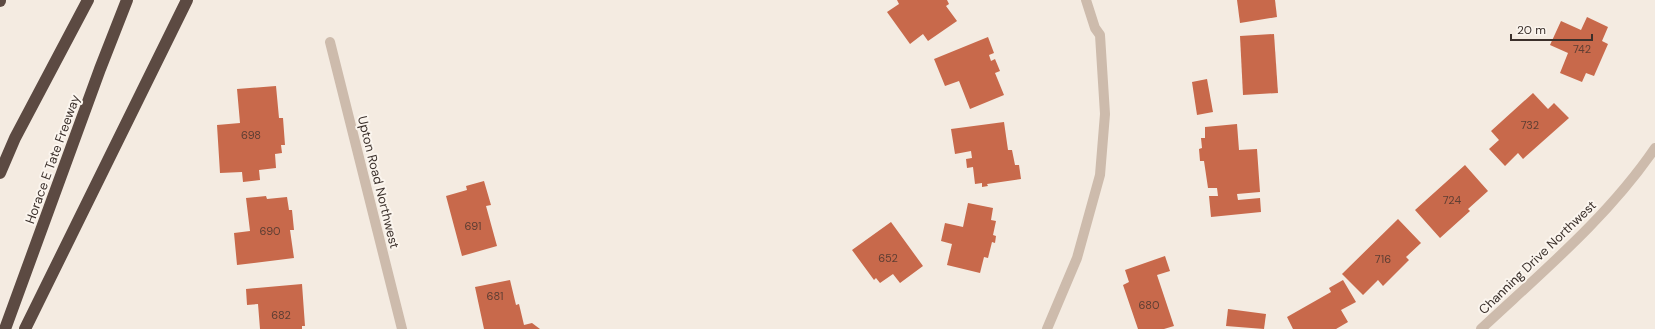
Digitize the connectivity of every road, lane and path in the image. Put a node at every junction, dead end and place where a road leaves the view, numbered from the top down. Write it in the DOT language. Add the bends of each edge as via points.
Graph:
graph roads {
  1 [pos="88,0"];
  2 [pos="127,0"];
  3 [pos="187,0"];
  4 [pos="1086,0"];
  5 [pos="330,42"];
  6 [pos="1655,148"];
  7 [pos="0,174"];
  8 [pos="5,329"];
  9 [pos="25,329"];
  10 [pos="402,329"];
  11 [pos="1047,329"];
  12 [pos="1481,329"];
  1 -- 7 [label="highway" via="15,138"];
  2 -- 8 [label="highway, Horace E Tate Freeway"];
  3 -- 9 [label="highway"];
  4 -- 11 [label="street" via="1095,28 1100,35 1105,114 1100,175 1077,258"];
  5 -- 10 [label="street, Upton Road Northwest"];
  6 -- 12 [label="street, Channing Drive Northwest" via="1639,172 1575,242"];
}
